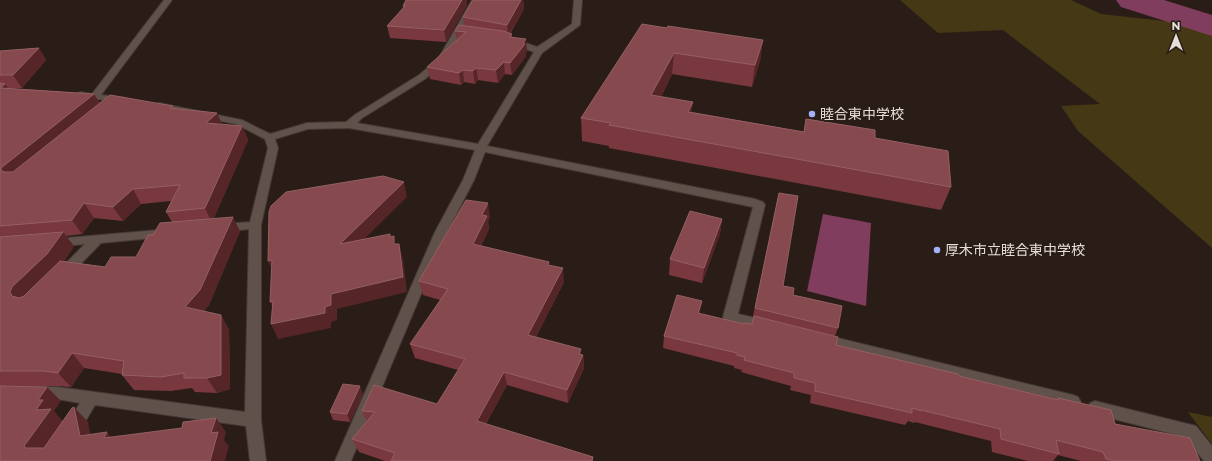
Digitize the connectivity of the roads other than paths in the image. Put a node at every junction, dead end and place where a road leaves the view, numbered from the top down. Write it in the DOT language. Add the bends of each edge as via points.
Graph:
graph roads {
  1 [pos="168,0"];
  2 [pos="476,0"];
  3 [pos="578,0"];
  4 [pos="457,32"];
  5 [pos="470,33"];
  6 [pos="502,38"];
  7 [pos="539,51"];
  8 [pos="68,95"];
  9 [pos="94,96"];
  10 [pos="120,100"];
  11 [pos="135,102"];
  12 [pos="150,104"];
  13 [pos="108,110"];
  14 [pos="349,125"];
  15 [pos="269,137"];
  16 [pos="481,148"];
  17 [pos="254,225"];
  18 [pos="208,229"];
  19 [pos="184,231"];
  20 [pos="98,239"];
  21 [pos="45,244"];
  22 [pos="54,283"];
  23 [pos="776,328"];
  24 [pos="806,336"];
  25 [pos="21,393"];
  26 [pos="91,398"];
  27 [pos="252,420"];
  28 [pos="66,437"];
  29 [pos="1212,459"];
  30 [pos="258,461"];
  31 [pos="343,461"];
  1 -- 9 [label="street"];
  2 -- 4 [label="street"];
  3 -- 7 [label="street" via="576,25"];
  4 -- 5 [label="street"];
  4 -- 14 [label="street" via="441,60 422,77 359,116"];
  6 -- 7 [label="street"];
  7 -- 16 [label="street"];
  8 -- 9 [label="street"];
  9 -- 10 [label="street"];
  10 -- 11 [label="street"];
  10 -- 13 [label="street"];
  12 -- 15 [label="street" via="239,122"];
  14 -- 15 [label="street" via="307,126"];
  14 -- 16 [label="street"];
  15 -- 17 [label="street" via="273,148"];
  16 -- 23 [label="street" via="755,203 759,206 730,317"];
  16 -- 31 [label="street" via="478,161 442,231"];
  17 -- 18 [label="street"];
  17 -- 27 [label="street" via="255,339"];
  19 -- 20 [label="street"];
  20 -- 21 [label="street"];
  20 -- 22 [label="street"];
  24 -- 29 [label="street" via="1190,431"];
  25 -- 26 [label="street" via="56,393"];
  26 -- 27 [label="street"];
  26 -- 28 [label="street"];
  27 -- 30 [label="street"];
}
